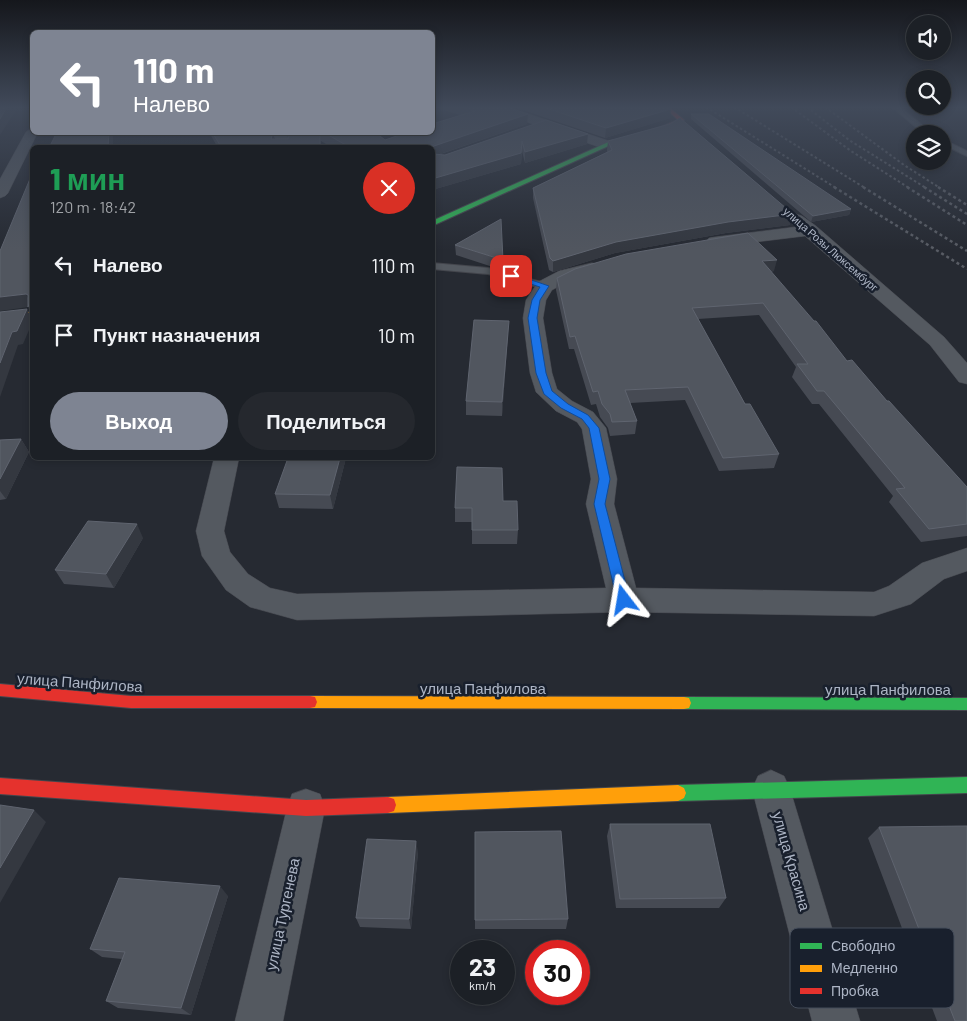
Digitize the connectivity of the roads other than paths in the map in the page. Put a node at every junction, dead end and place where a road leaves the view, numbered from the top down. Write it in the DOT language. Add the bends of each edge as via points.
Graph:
graph roads {
  1 [pos="18,155"];
  2 [pos="581,155"];
  3 [pos="25,176"];
  4 [pos="4,178"];
  5 [pos="0,193"];
  6 [pos="788,212"];
  7 [pos="435,223"];
  8 [pos="810,230"];
  9 [pos="697,245"];
  10 [pos="612,262"];
  11 [pos="435,266"];
  12 [pos="545,286"];
  13 [pos="30,314"];
  14 [pos="0,318"];
  15 [pos="967,378"];
  16 [pos="226,460"];
  17 [pos="967,559"];
  18 [pos="624,600"];
  19 [pos="0,690"];
  20 [pos="967,704"];
  21 [pos="967,785"];
  22 [pos="0,786"];
  23 [pos="771,788"];
  24 [pos="306,808"];
  25 [pos="810,928"];
  26 [pos="832,1008"];
  27 [pos="259,1021"];
  28 [pos="836,1021"];
  1 -- 4 [label="street"];
  2 -- 7 [label="street"];
  3 -- 4 [label="street"];
  4 -- 5 [label="street"];
  6 -- 8 [label="street, улица Розы Люксембург"];
  8 -- 9 [label="street"];
  8 -- 15 [label="street, улица Розы Люксембург" via="937,341"];
  10 -- 12 [label="street" via="566,275"];
  11 -- 12 [label="lane" via="488,271"];
  12 -- 18 [label="street" via="536,300 532,318 541,373 548,392 564,406 585,417 594,428 604,479 600,504"];
  13 -- 14 [label="street"];
  16 -- 18 [label="street" via="210,531 216,556 238,582 261,598 297,607"];
  17 -- 18 [label="street" via="933,572 900,595 874,604"];
  19 -- 20 [label="street, улица Панфилова" via="131,702"];
  21 -- 23 [label="street"];
  22 -- 24 [label="street"];
  23 -- 24 [label="street"];
  23 -- 25 [label="street, улица Красина"];
  24 -- 27 [label="street, улица Тургенева"];
  26 -- 28 [label="street, улица Красина"];
}
